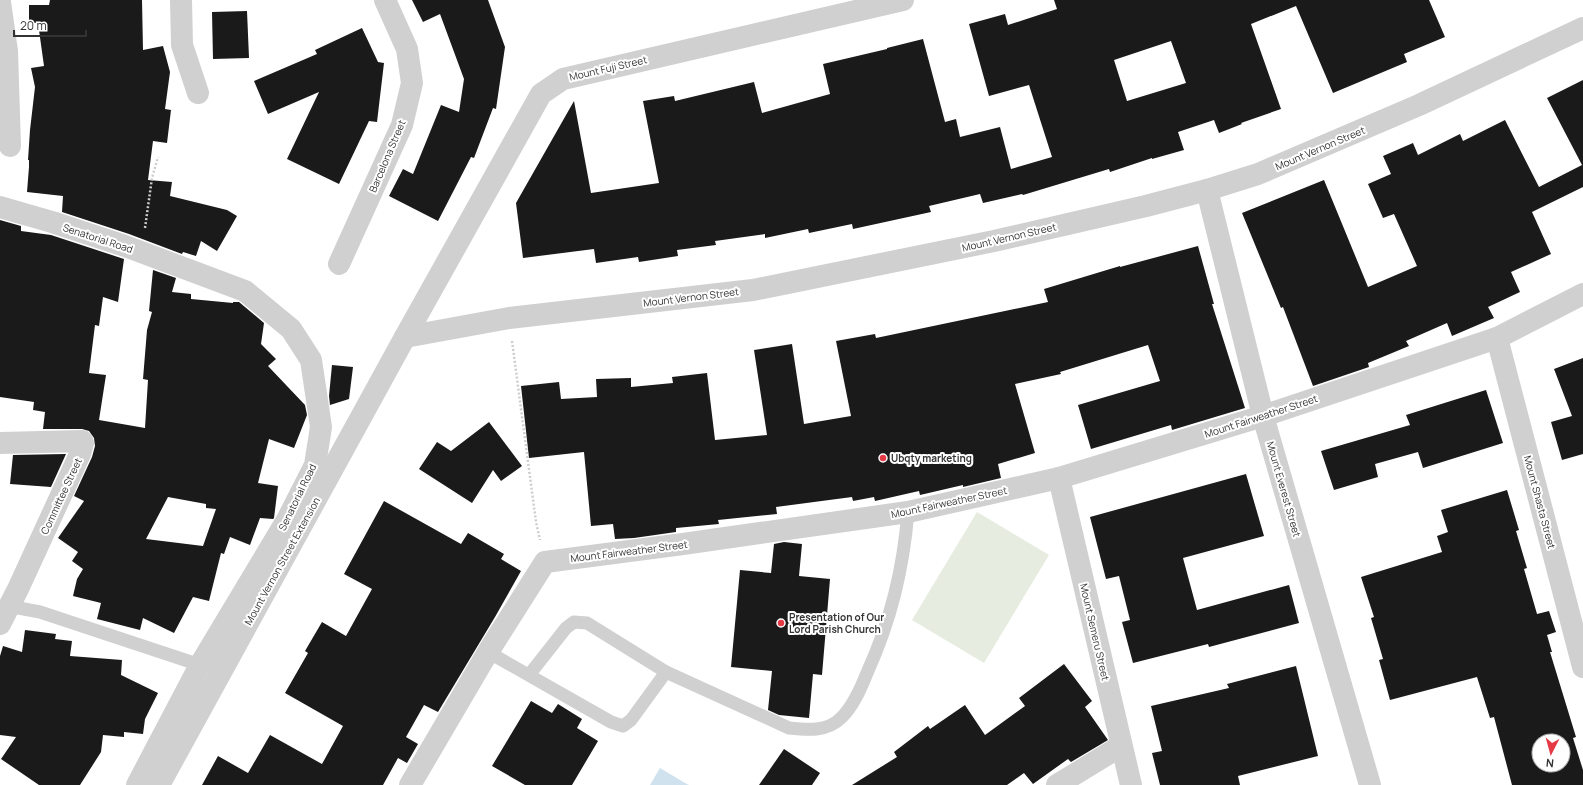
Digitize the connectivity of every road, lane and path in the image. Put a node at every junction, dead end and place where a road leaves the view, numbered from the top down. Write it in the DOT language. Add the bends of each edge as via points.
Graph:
graph roads {
  1 [pos="181,0"];
  2 [pos="385,0"];
  3 [pos="903,0"];
  4 [pos="0,2"];
  5 [pos="1583,28"];
  6 [pos="198,93"];
  7 [pos="10,146"];
  8 [pos="158,157"];
  9 [pos="1208,190"];
  10 [pos="0,207"];
  11 [pos="141,252"];
  12 [pos="339,264"];
  13 [pos="1583,294"];
  14 [pos="509,318"];
  15 [pos="405,337"];
  16 [pos="1497,338"];
  17 [pos="1263,416"];
  18 [pos="0,442"];
  19 [pos="1059,478"];
  20 [pos="908,512"];
  21 [pos="545,562"];
  22 [pos="3,613"];
  23 [pos="488,652"];
  24 [pos="200,665"];
  25 [pos="1583,667"];
  26 [pos="666,672"];
  27 [pos="529,675"];
  28 [pos="1121,746"];
  29 [pos="137,785"];
  30 [pos="159,785"];
  31 [pos="410,785"];
  32 [pos="1057,785"];
  33 [pos="1131,785"];
  34 [pos="1370,785"];
  1 -- 6 [label="street" via="182,45"];
  2 -- 12 [label="street, Barcelona Street" via="407,49 412,83 402,125"];
  3 -- 15 [label="street, Mount Fuji Street" via="563,79 542,94"];
  4 -- 7 [label="street" via="7,51"];
  5 -- 9 [label="street, Mount Vernon Street" via="1419,105 1258,174"];
  8 -- 11 [label="path" via="152,178"];
  9 -- 14 [label="street, Mount Vernon Street" via="994,242 752,290"];
  9 -- 17 [label="street, Mount Everest Street"];
  10 -- 11 [label="street, Senatorial Road"];
  11 -- 24 [label="street, Senatorial Road" via="245,291 292,329 311,360 321,427 315,465 287,520"];
  13 -- 16 [label="street, Mount Fairweather Street"];
  14 -- 15 [label="street, Mount Vernon Street"];
  14 -- 21 [label="path" via="536,522"];
  15 -- 30 [label="street, Mount Vernon Street Extension"];
  16 -- 17 [label="street, Mount Fairweather Street"];
  16 -- 25 [label="street, Mount Shasta Street"];
  17 -- 19 [label="street, Mount Fairweather Street"];
  17 -- 34 [label="street, Mount Everest Street"];
  18 -- 22 [label="street, Committee Street" via="83,443 18,589"];
  19 -- 20 [label="street, Mount Fairweather Street"];
  19 -- 28 [label="street, Mount Semeru Street"];
  20 -- 21 [label="street, Mount Fairweather Street"];
  20 -- 26 [label="lane" via="904,550 894,602 886,627 858,694 841,718 827,727 810,730 789,728"];
  21 -- 23 [label="street"];
  22 -- 24 [label="lane" via="40,612"];
  23 -- 27 [label="lane"];
  23 -- 31 [label="street"];
  24 -- 29 [label="street, Senatorial Road"];
  26 -- 27 [label="lane" via="587,623 574,622 566,628"];
  26 -- 27 [label="lane" via="631,720 623,726 611,722"];
  28 -- 32 [label="street"];
  28 -- 33 [label="street, Mount Semeru Street"];
}
